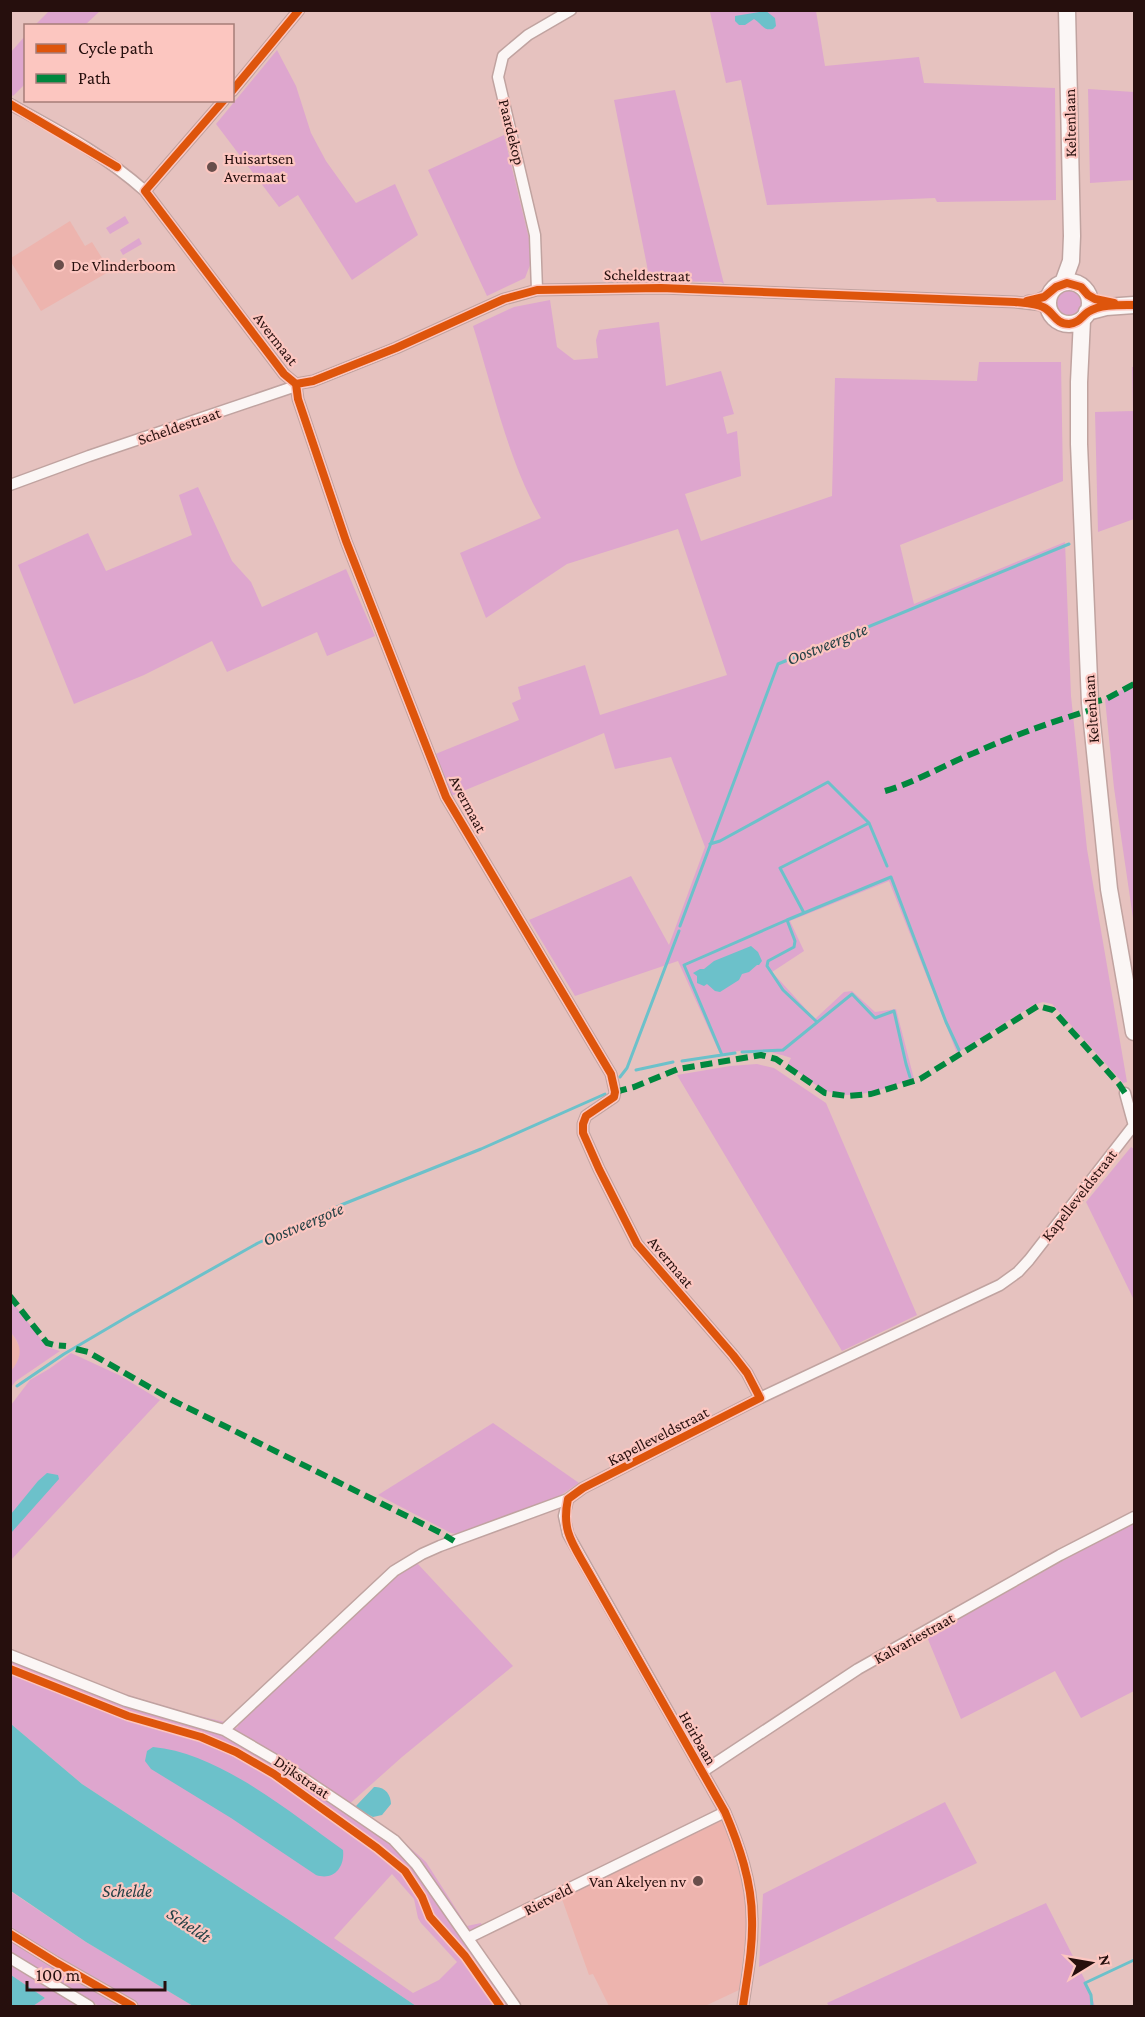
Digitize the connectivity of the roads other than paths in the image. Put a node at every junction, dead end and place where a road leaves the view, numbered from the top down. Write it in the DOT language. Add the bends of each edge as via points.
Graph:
graph roads {
  1 [pos="299,10"];
  2 [pos="571,10"];
  3 [pos="1067,10"];
  4 [pos="234,89"];
  5 [pos="222,102"];
  6 [pos="10,104"];
  7 [pos="145,191"];
  8 [pos="1072,236"];
  9 [pos="1057,288"];
  10 [pos="537,290"];
  11 [pos="1086,292"];
  12 [pos="1015,302"];
  13 [pos="1130,305"];
  14 [pos="1055,316"];
  15 [pos="1085,316"];
  16 [pos="1078,382"];
  17 [pos="296,384"];
  18 [pos="10,485"];
  19 [pos="1134,1032"];
  20 [pos="1125,1093"];
  21 [pos="1134,1126"];
  22 [pos="760,1398"];
  23 [pos="568,1499"];
  24 [pos="1134,1517"];
  25 [pos="10,1655"];
  26 [pos="224,1730"];
  27 [pos="702,1772"];
  28 [pos="725,1812"];
  29 [pos="10,1934"];
  30 [pos="468,1938"];
  31 [pos="10,1958"];
  32 [pos="89,2007"];
  33 [pos="132,2007"];
  34 [pos="515,2007"];
  35 [pos="742,2007"];
  1 -- 4 [label="street"];
  2 -- 10 [label="street, Paardekop" via="528,35 503,56 498,77 535,235"];
  3 -- 8 [label="main road, Keltenlaan"];
  5 -- 7 [label="street"];
  6 -- 7 [label="street, Avermaat" via="122,170"];
  7 -- 17 [label="street, Avermaat" via="284,374"];
  8 -- 9 [label="main road, Keltenlaan" via="1071,261"];
  8 -- 11 [label="main road, Keltenlaan" via="1078,276"];
  9 -- 11 [label="main road" via="1072,283"];
  9 -- 12 [label="street, Scheldestraat" via="1037,300"];
  9 -- 14 [label="main road, Keltenlaan" via="1048,300"];
  10 -- 12 [label="street, Scheldestraat" via="661,288"];
  10 -- 17 [label="street, Scheldestraat" via="504,299 396,348"];
  11 -- 13 [label="main road" via="1101,301"];
  11 -- 15 [label="main road, Keltenlaan" via="1090,303"];
  12 -- 14 [label="street, Scheldestraat" via="1040,305"];
  13 -- 15 [label="main road" via="1106,307"];
  14 -- 15 [label="main road" via="1072,324"];
  14 -- 16 [label="main road, Keltenlaan" via="1072,346"];
  15 -- 16 [label="main road, Keltenlaan"];
  16 -- 19 [label="main road, Keltenlaan" via="1092,721 1109,889"];
  17 -- 18 [label="street, Scheldestraat"];
  17 -- 22 [label="street, Avermaat" via="346,541 446,796 611,1074 614,1097 586,1116 583,1124 583,1133 599,1169 637,1244 740,1364"];
  20 -- 21 [label="street"];
  21 -- 22 [label="street, Kapelleveldstraat" via="1018,1272 1000,1285"];
  22 -- 23 [label="street, Kapelleveldstraat"];
  23 -- 26 [label="street, Kapelleveldstraat" via="431,1550 394,1571"];
  23 -- 27 [label="street, Heirbaan" via="564,1516 568,1534"];
  24 -- 27 [label="street, Kalvariestraat" via="858,1669"];
  25 -- 26 [label="street, Dijkstraat" via="126,1701"];
  26 -- 30 [label="street, Dijkstraat" via="302,1776 394,1840 416,1864"];
  27 -- 28 [label="street, Heirbaan"];
  28 -- 30 [label="street, Rietveld"];
  28 -- 35 [label="street, Heirbaan" via="744,1868 752,1916"];
  29 -- 33 [label="street"];
  30 -- 34 [label="street, Dijkstraat"];
  31 -- 32 [label="street"];
}
